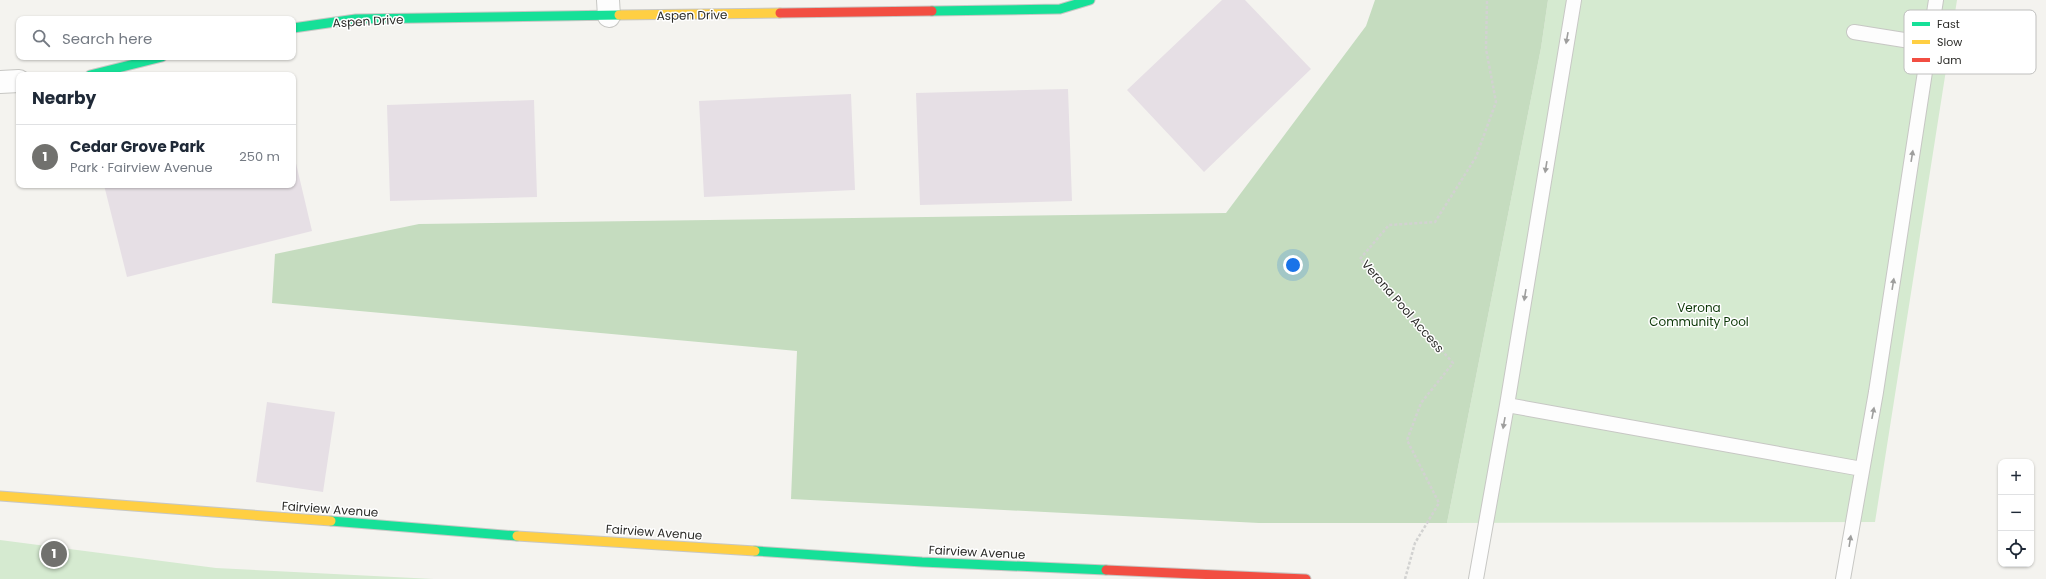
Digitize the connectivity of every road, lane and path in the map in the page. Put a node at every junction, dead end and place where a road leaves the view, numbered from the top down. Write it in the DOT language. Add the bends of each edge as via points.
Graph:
graph roads {
  1 [pos="1090,0"];
  2 [pos="1487,0"];
  3 [pos="1574,0"];
  4 [pos="1936,0"];
  5 [pos="608,8"];
  6 [pos="1934,10"];
  7 [pos="296,28"];
  8 [pos="1854,32"];
  9 [pos="1904,40"];
  10 [pos="150,60"];
  11 [pos="102,72"];
  12 [pos="1924,74"];
  13 [pos="16,80"];
  14 [pos="0,82"];
  15 [pos="1507,405"];
  16 [pos="1862,469"];
  17 [pos="0,496"];
  18 [pos="1306,579"];
  19 [pos="1405,579"];
  20 [pos="1476,579"];
  21 [pos="1843,579"];
  1 -- 5 [label="main road, Aspen Drive" via="1060,9"];
  2 -- 19 [label="path, Verona Pool Access" via="1486,49 1496,102 1476,157 1435,222 1389,225 1360,259 1453,363 1421,403 1407,440 1438,503 1415,543"];
  3 -- 15 [label="lane, one-way"];
  4 -- 6 [label="lane"];
  5 -- 7 [label="main road, Aspen Drive" via="356,19"];
  8 -- 9 [label="lane"];
  10 -- 11 [label="main road"];
  16 -- 12 [label="lane, one-way"];
  13 -- 14 [label="street"];
  15 -- 16 [label="lane"];
  15 -- 20 [label="lane, one-way"];
  21 -- 16 [label="lane, one-way"];
  17 -- 18 [label="main road, Fairview Avenue" via="508,535 898,560"];
}
